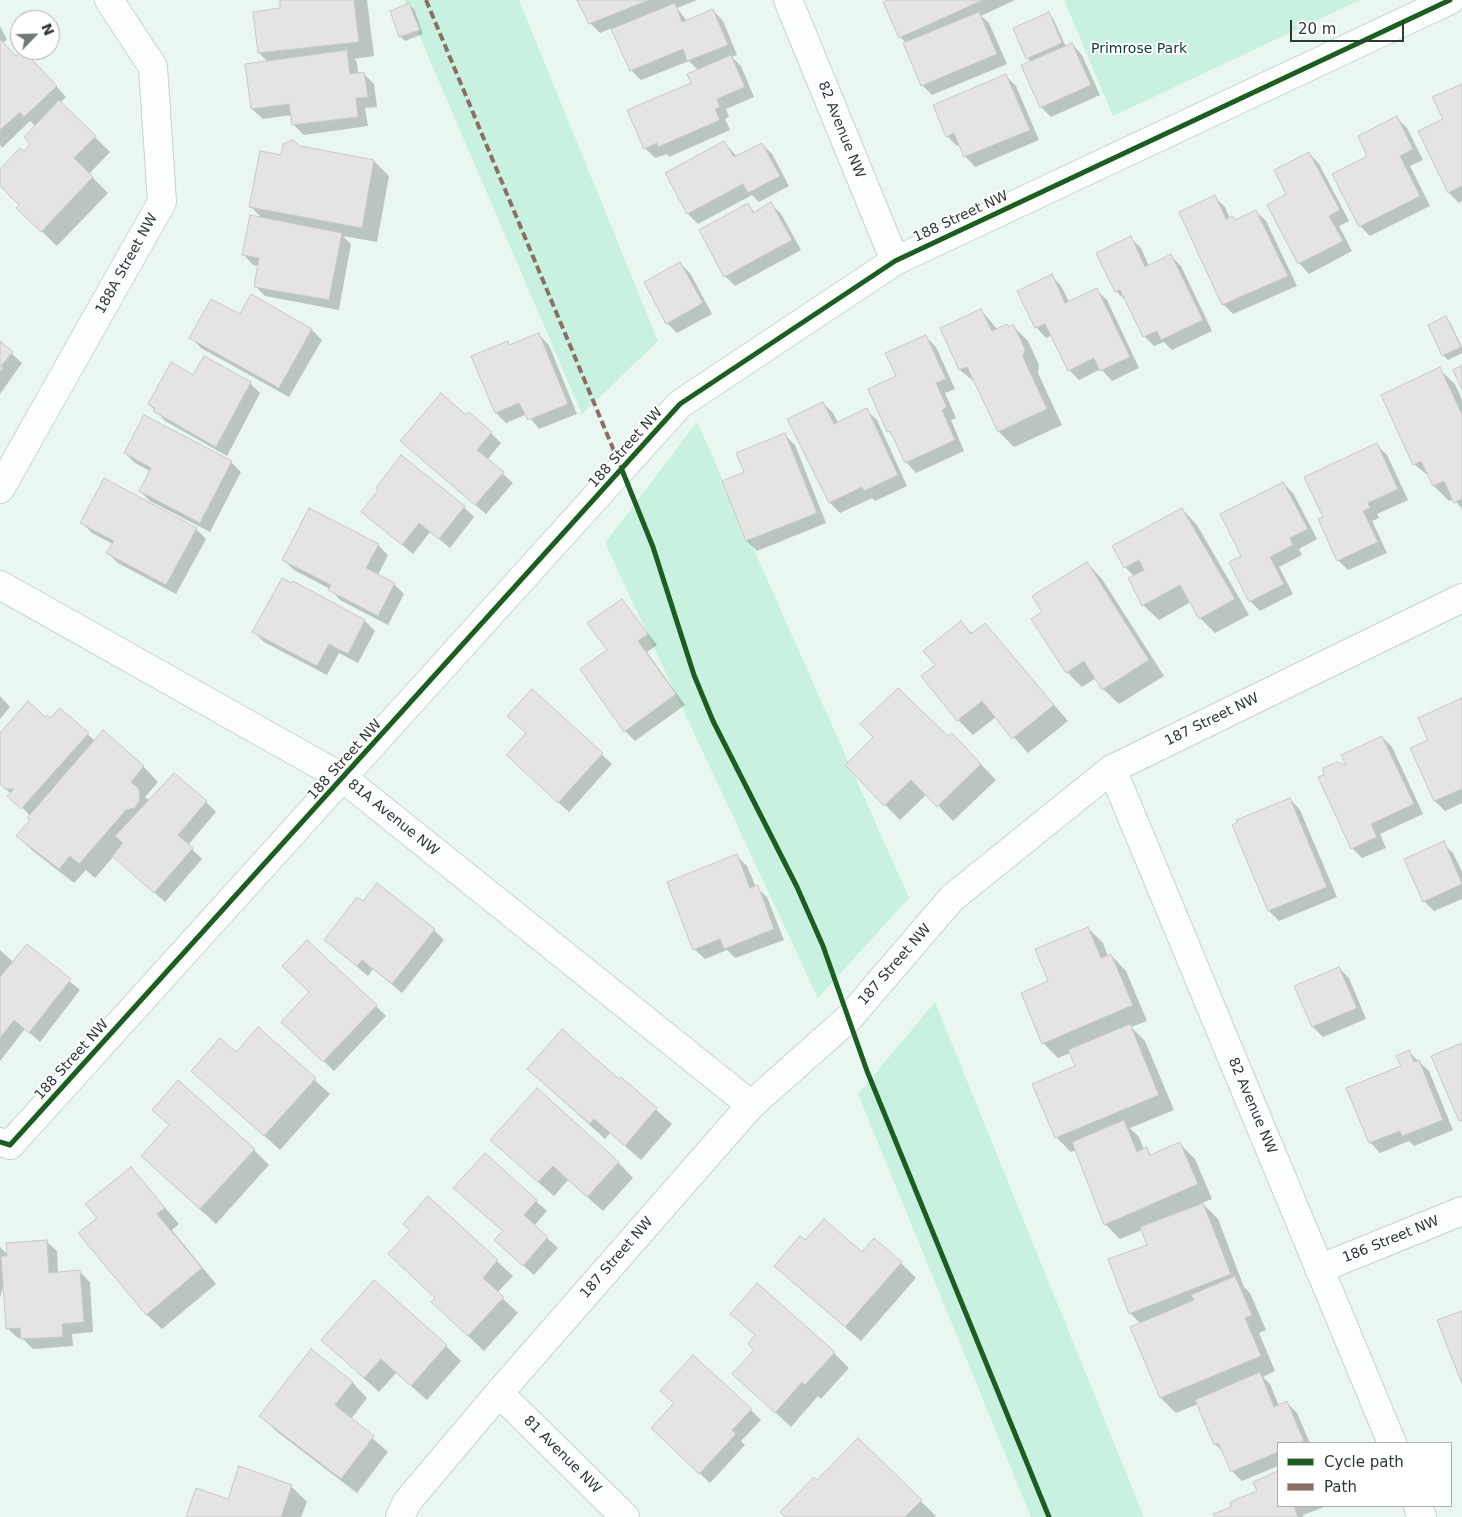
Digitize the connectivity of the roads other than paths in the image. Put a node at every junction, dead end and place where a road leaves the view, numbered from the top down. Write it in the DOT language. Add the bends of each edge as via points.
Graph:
graph roads {
  1 [pos="109,0"];
  2 [pos="788,0"];
  3 [pos="1450,0"];
  4 [pos="895,261"];
  5 [pos="0,489"];
  6 [pos="0,585"];
  7 [pos="1462,598"];
  8 [pos="1112,769"];
  9 [pos="343,778"];
  10 [pos="751,1105"];
  11 [pos="0,1142"];
  12 [pos="1462,1211"];
  13 [pos="1319,1269"];
  14 [pos="499,1393"];
  15 [pos="1392,1442"];
  16 [pos="400,1517"];
  17 [pos="625,1517"];
  1 -- 5 [label="street, 188A Street NW" via="154,67 162,202"];
  2 -- 4 [label="street, 82 Avenue NW"];
  3 -- 4 [label="street, 188 Street NW"];
  4 -- 9 [label="street, 188 Street NW" via="680,404"];
  6 -- 9 [label="street, 81A Avenue NW"];
  7 -- 8 [label="street, 187 Street NW"];
  8 -- 10 [label="street, 187 Street NW" via="952,898 850,1017"];
  8 -- 13 [label="street, 82 Avenue NW"];
  9 -- 10 [label="street, 81A Avenue NW"];
  9 -- 11 [label="street, 188 Street NW" via="10,1144"];
  10 -- 14 [label="street, 187 Street NW"];
  12 -- 13 [label="street, 186 Street NW"];
  13 -- 15 [label="street, 82 Avenue NW"];
  14 -- 16 [label="street, 187 Street NW" via="407,1502"];
  14 -- 17 [label="street, 81 Avenue NW"];
}
